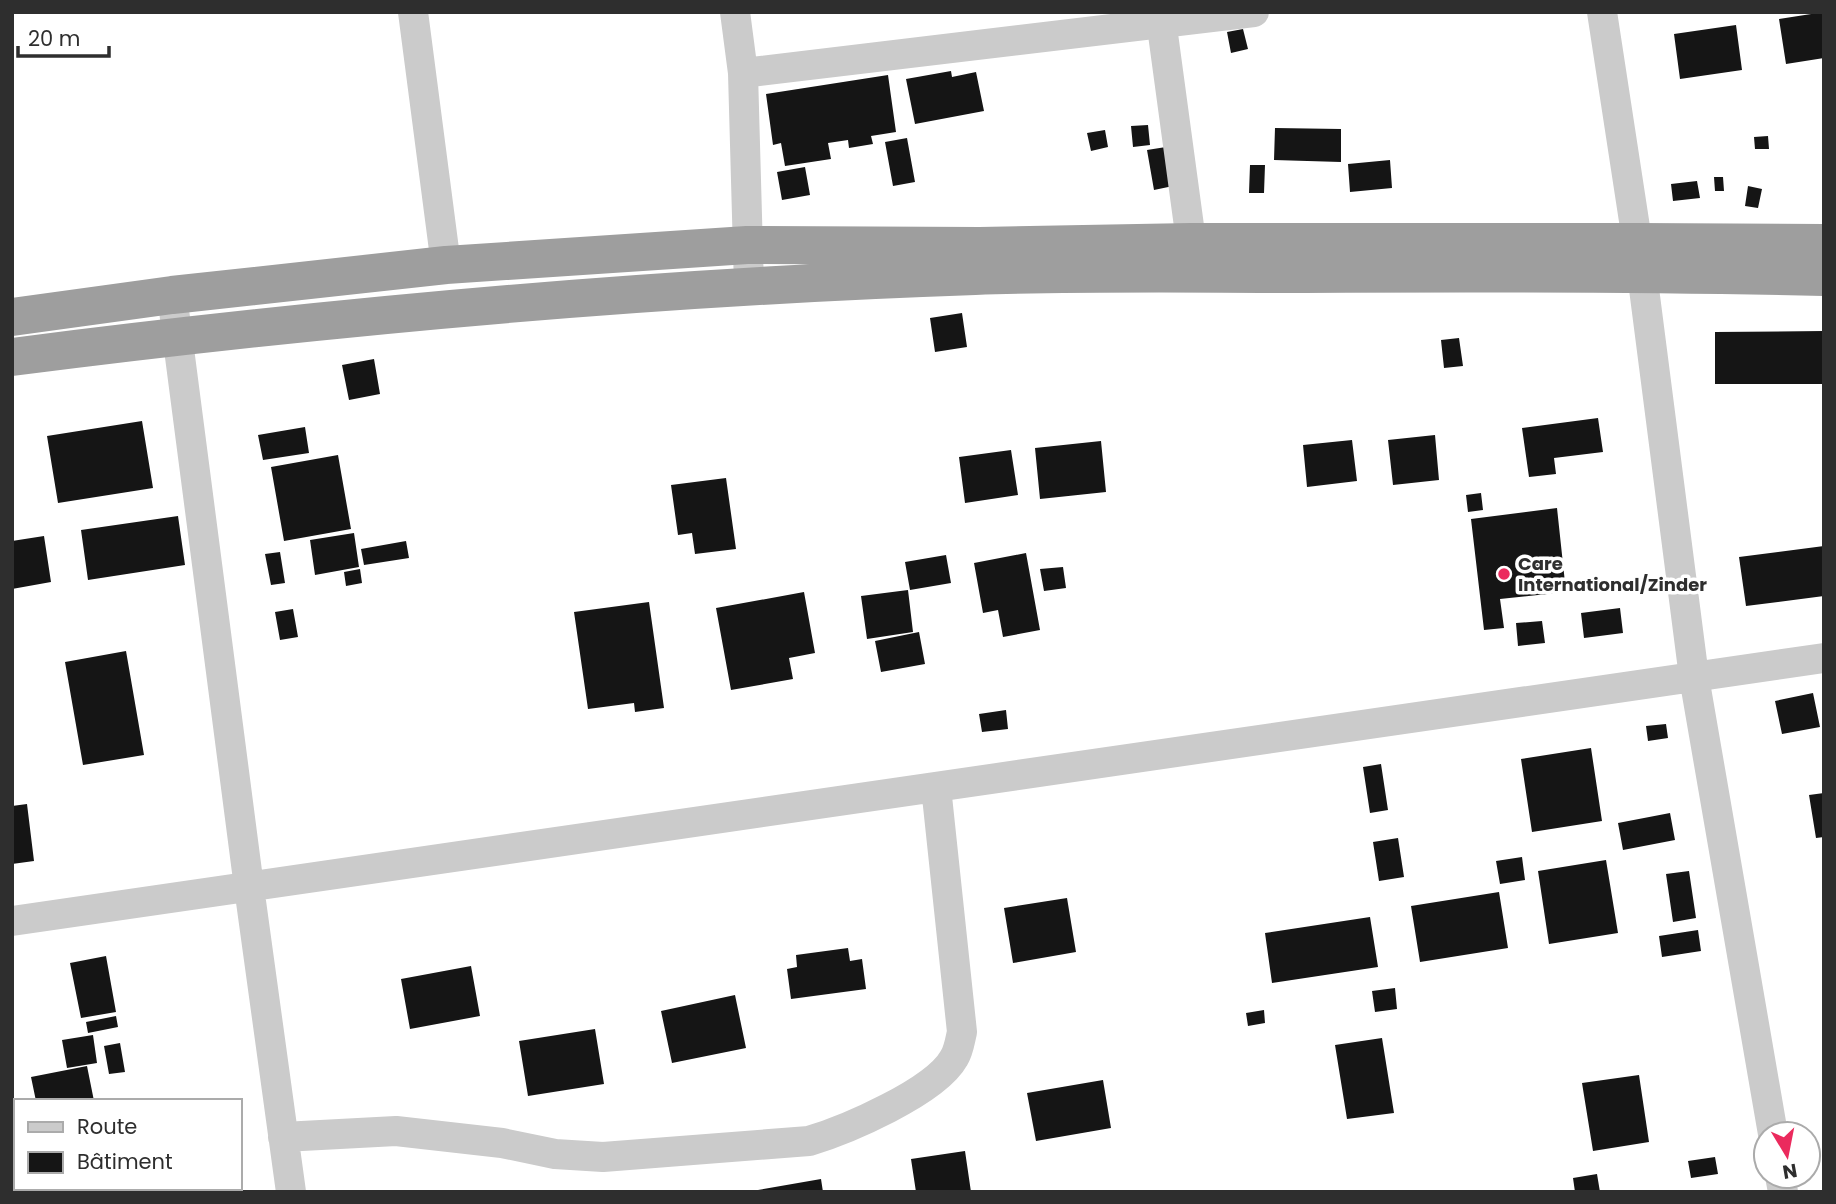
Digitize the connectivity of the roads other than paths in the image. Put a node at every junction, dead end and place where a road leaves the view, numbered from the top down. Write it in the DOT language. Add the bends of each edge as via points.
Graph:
graph roads {
  1 [pos="413,12"];
  2 [pos="735,12"];
  3 [pos="1254,12"];
  4 [pos="1602,12"];
  5 [pos="1161,18"];
  6 [pos="743,73"];
  7 [pos="1824,243"];
  8 [pos="747,245"];
  9 [pos="1639,257"];
  10 [pos="1194,258"];
  11 [pos="446,265"];
  12 [pos="1824,277"];
  13 [pos="749,287"];
  14 [pos="172,295"];
  15 [pos="12,317"];
  16 [pos="177,336"];
  17 [pos="12,357"];
  18 [pos="1824,658"];
  19 [pos="1694,677"];
  20 [pos="936,787"];
  21 [pos="248,887"];
  22 [pos="12,921"];
  23 [pos="1771,1120"];
  24 [pos="283,1137"];
  25 [pos="291,1192"];
  1 -- 11 [label="street"];
  2 -- 6 [label="street"];
  3 -- 5 [label="street"];
  4 -- 9 [label="street"];
  5 -- 6 [label="street"];
  5 -- 10 [label="street"];
  6 -- 8 [label="street"];
  7 -- 9 [label="highway"];
  8 -- 10 [label="highway" via="980,246"];
  8 -- 11 [label="highway"];
  8 -- 13 [label="street"];
  9 -- 10 [label="highway"];
  9 -- 12 [label="highway"];
  9 -- 19 [label="street"];
  10 -- 13 [label="highway" via="978,276"];
  11 -- 14 [label="highway"];
  13 -- 16 [label="highway" via="438,309"];
  14 -- 15 [label="highway"];
  14 -- 16 [label="street"];
  16 -- 17 [label="highway"];
  16 -- 21 [label="street"];
  18 -- 19 [label="street"];
  19 -- 20 [label="street"];
  19 -- 23 [label="street"];
  20 -- 21 [label="street"];
  20 -- 24 [label="street" via="962,1032 959,1047 937,1076 868,1119 809,1141 603,1157 396,1131"];
  21 -- 22 [label="street"];
  21 -- 24 [label="street"];
  24 -- 25 [label="street"];
}
